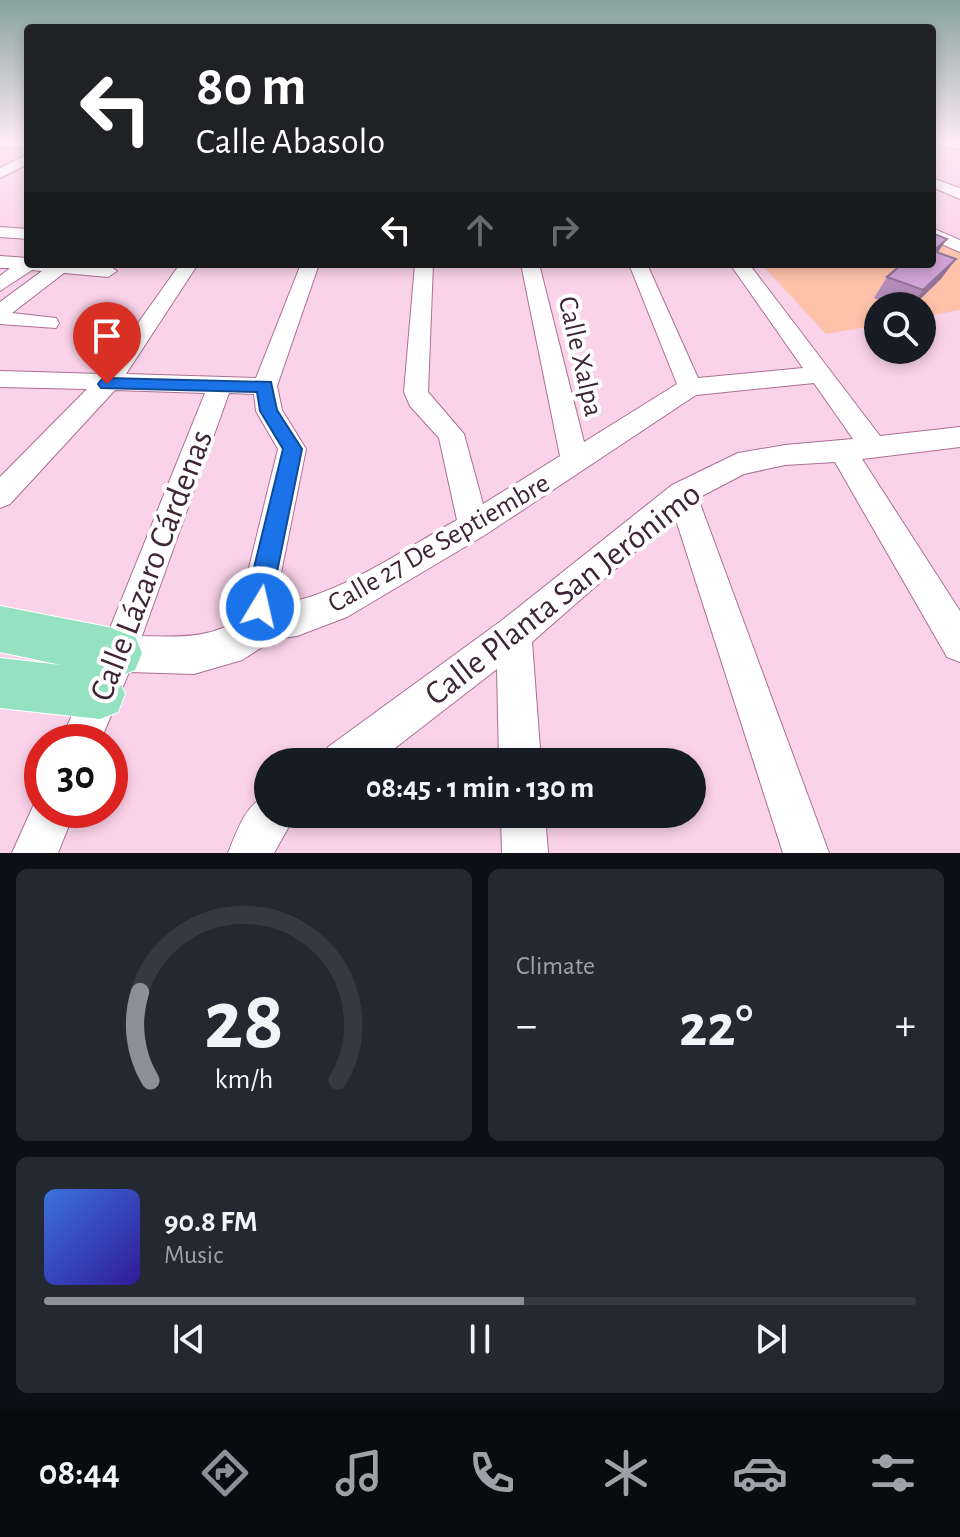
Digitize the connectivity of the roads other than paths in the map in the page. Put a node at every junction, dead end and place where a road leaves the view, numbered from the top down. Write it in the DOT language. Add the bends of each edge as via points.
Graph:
graph roads {
  1 [pos="936,184"];
  2 [pos="960,194"];
  3 [pos="0,232"];
  4 [pos="24,234"];
  5 [pos="936,235"];
  6 [pos="960,247"];
  7 [pos="0,262"];
  8 [pos="24,264"];
  9 [pos="24,267"];
  10 [pos="59,268"];
  11 [pos="72,268"];
  12 [pos="186,268"];
  13 [pos="309,268"];
  14 [pos="424,268"];
  15 [pos="531,268"];
  16 [pos="640,268"];
  17 [pos="741,268"];
  18 [pos="108,271"];
  19 [pos="0,285"];
  20 [pos="0,315"];
  21 [pos="48,323"];
  22 [pos="818,375"];
  23 [pos="0,379"];
  24 [pos="107,384"];
  25 [pos="265,386"];
  26 [pos="219,387"];
  27 [pos="690,387"];
  28 [pos="960,437"];
  29 [pos="858,449"];
  30 [pos="575,461"];
  31 [pos="682,493"];
  32 [pos="0,496"];
  33 [pos="474,526"];
  34 [pos="269,622"];
  35 [pos="0,629"];
  36 [pos="514,634"];
  37 [pos="960,644"];
  38 [pos="109,673"];
  39 [pos="0,683"];
  40 [pos="88,724"];
  41 [pos="362,748"];
  42 [pos="519,748"];
  43 [pos="45,828"];
  44 [pos="524,828"];
  45 [pos="35,853"];
  46 [pos="525,853"];
  47 [pos="806,853"];
  1 -- 2 [label="street"];
  3 -- 4 [label="street"];
  5 -- 6 [label="street"];
  7 -- 8 [label="street"];
  9 -- 19 [label="street"];
  10 -- 20 [label="street"];
  11 -- 18 [label="street"];
  12 -- 24 [label="street"];
  13 -- 25 [label="street"];
  14 -- 33 [label="street" via="416,392 451,434"];
  15 -- 30 [label="street, Calle Xalpa"];
  16 -- 27 [label="street"];
  17 -- 22 [label="street"];
  20 -- 21 [label="street"];
  22 -- 27 [label="street, Calle 27 De Septiembre"];
  22 -- 29 [label="street"];
  23 -- 24 [label="street"];
  24 -- 26 [label="street"];
  24 -- 32 [label="street"];
  25 -- 26 [label="street"];
  25 -- 34 [label="street" via="269,411 292,449 261,588 260,607"];
  26 -- 38 [label="street, Calle Lázaro Cárdenas"];
  27 -- 30 [label="street, Calle 27 De Septiembre"];
  28 -- 29 [label="street, Calle Planta San Jerónimo"];
  29 -- 31 [label="street, Calle Planta San Jerónimo" via="738,464"];
  29 -- 37 [label="street"];
  30 -- 33 [label="street, Calle 27 De Septiembre"];
  31 -- 36 [label="street, Calle Planta San Jerónimo"];
  31 -- 47 [label="street"];
  33 -- 34 [label="street, Calle 27 De Septiembre" via="335,605 297,619"];
  34 -- 38 [label="street" via="229,647"];
  35 -- 38 [label="main road"];
  36 -- 41 [label="street, Calle Planta San Jerónimo"];
  36 -- 42 [label="street"];
  38 -- 39 [label="main road"];
  38 -- 40 [label="street, Calle Lázaro Cárdenas"];
  43 -- 45 [label="street"];
  44 -- 46 [label="street"];
}
